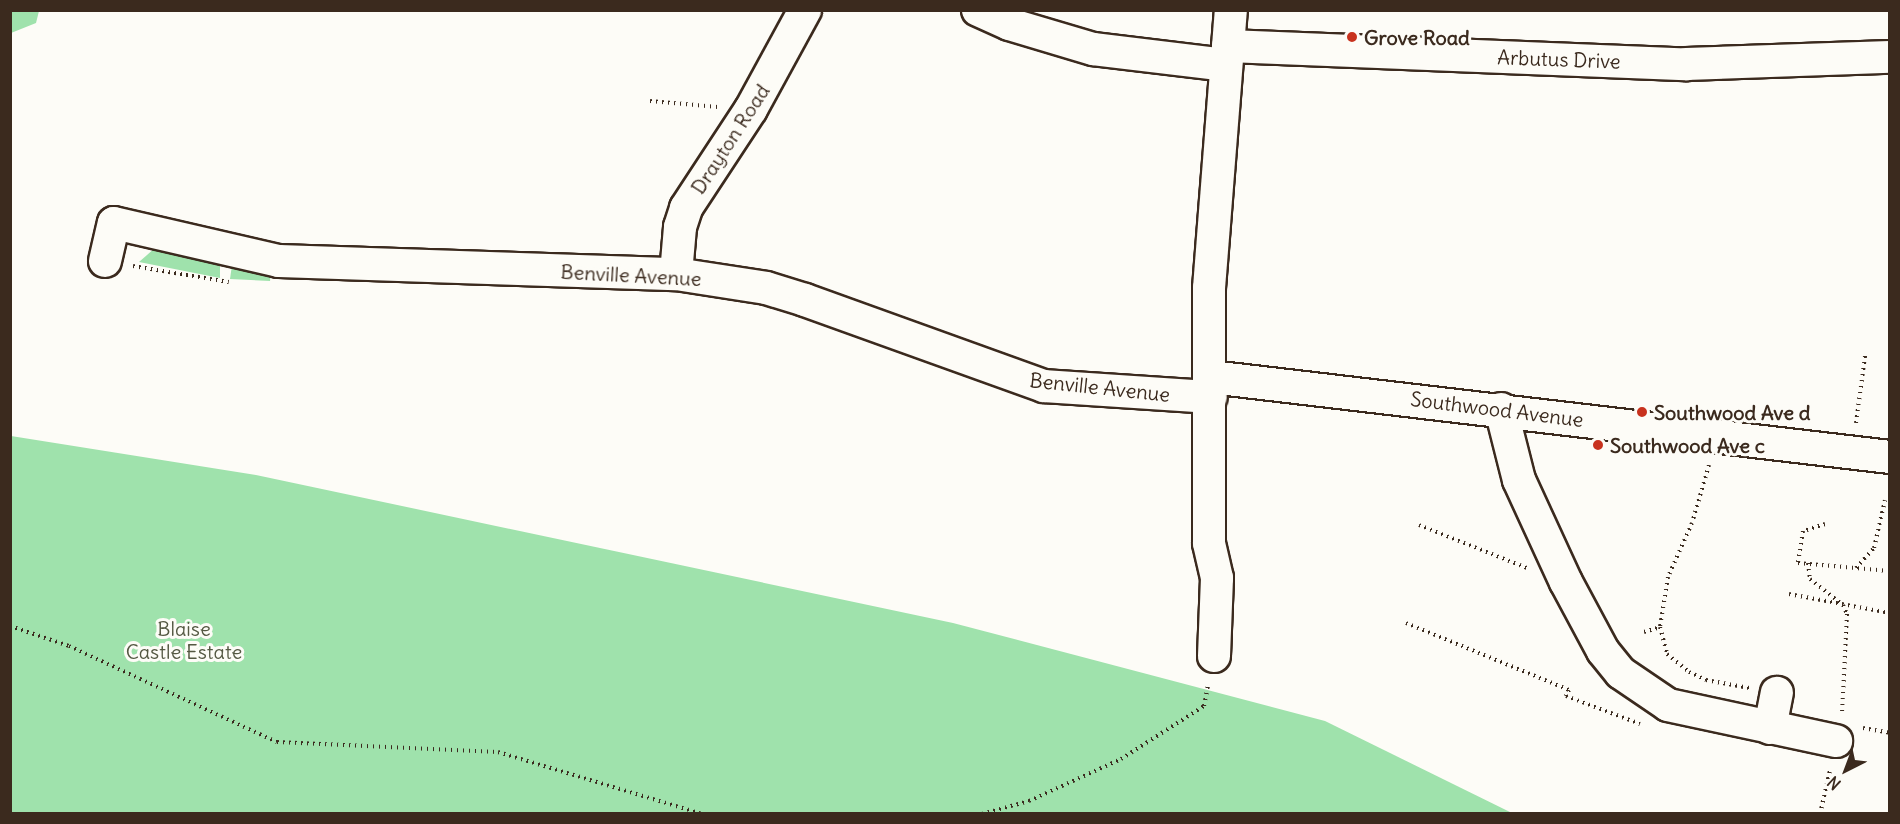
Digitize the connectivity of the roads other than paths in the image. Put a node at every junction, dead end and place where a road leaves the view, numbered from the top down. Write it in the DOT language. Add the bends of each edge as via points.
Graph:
graph roads {
  1 [pos="805,10"];
  2 [pos="978,10"];
  3 [pos="1231,10"];
  4 [pos="1227,56"];
  5 [pos="1890,57"];
  6 [pos="105,261"];
  7 [pos="676,274"];
  8 [pos="1211,387"];
  9 [pos="1501,409"];
  10 [pos="1890,457"];
  11 [pos="1214,656"];
  12 [pos="1777,693"];
  13 [pos="1770,728"];
  14 [pos="1839,732"];
  1 -- 7 [label="street, Drayton Road" via="751,109 686,208 680,227"];
  2 -- 4 [label="street, Arbutus Drive" via="1093,49"];
  3 -- 4 [label="street"];
  4 -- 5 [label="street, Arbutus Drive" via="1686,64"];
  4 -- 8 [label="street" via="1211,231"];
  6 -- 7 [label="street, Benville Avenue" via="114,223 279,261"];
  7 -- 8 [label="street, Benville Avenue" via="766,288 1044,386"];
  8 -- 9 [label="street, Southwood Avenue"];
  8 -- 11 [label="street" via="1209,543 1217,578"];
  9 -- 10 [label="street, Southwood Avenue"];
  9 -- 13 [label="street" via="1519,480 1566,582 1603,651 1621,673 1645,693 1668,705"];
  12 -- 13 [label="street"];
  13 -- 14 [label="street"];
}
